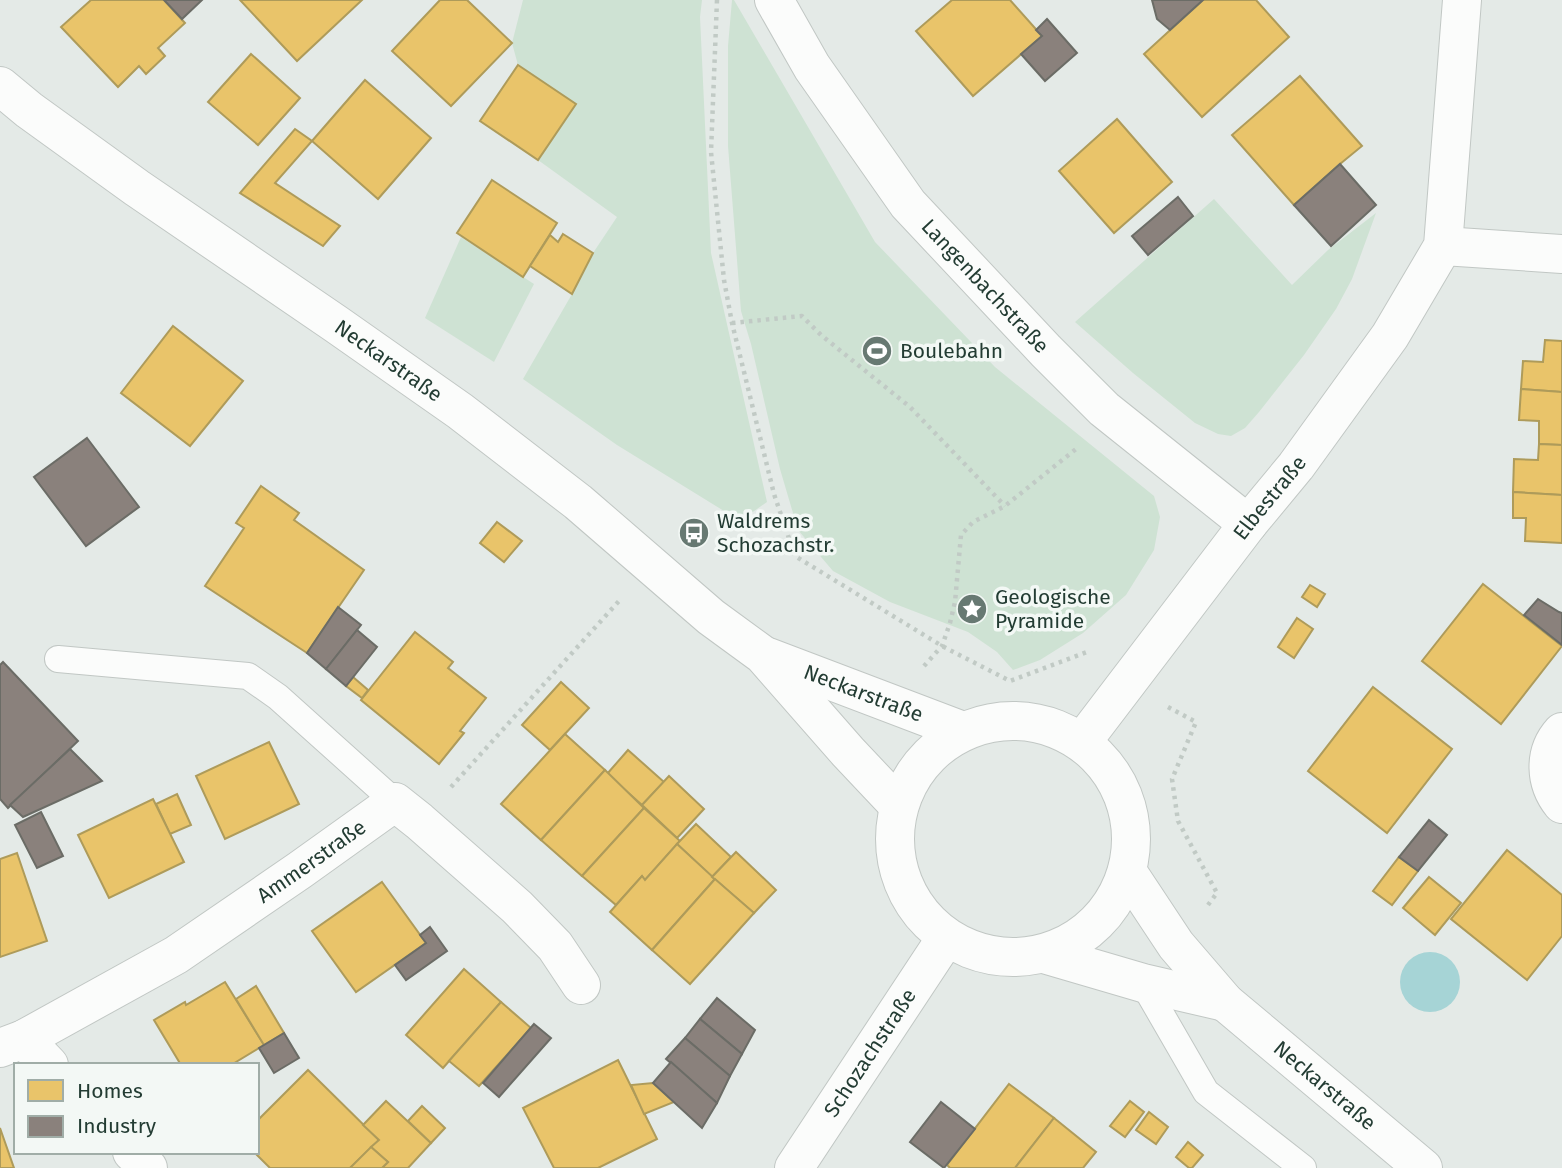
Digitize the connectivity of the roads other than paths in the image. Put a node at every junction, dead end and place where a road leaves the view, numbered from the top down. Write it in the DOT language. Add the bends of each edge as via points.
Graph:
graph roads {
  1 [pos="774,0"];
  2 [pos="1462,0"];
  3 [pos="0,86"];
  4 [pos="1443,246"];
  5 [pos="1562,254"];
  6 [pos="1248,524"];
  7 [pos="763,655"];
  8 [pos="58,659"];
  9 [pos="963,731"];
  10 [pos="1562,733"];
  11 [pos="1082,742"];
  12 [pos="1562,804"];
  13 [pos="898,805"];
  14 [pos="407,812"];
  15 [pos="1127,871"];
  16 [pos="946,938"];
  17 [pos="1044,954"];
  18 [pos="1143,983"];
  19 [pos="582,985"];
  20 [pos="1225,1002"];
  21 [pos="24,1051"];
  22 [pos="134,1154"];
  23 [pos="148,1168"];
  24 [pos="794,1168"];
  25 [pos="1303,1168"];
  26 [pos="1423,1168"];
  1 -- 6 [label="street, Langenbachstraße" via="811,67 908,204 1104,408"];
  2 -- 4 [label="street, Elbestraße"];
  3 -- 7 [label="street, Neckarstraße" via="137,188 460,411"];
  4 -- 5 [label="street"];
  4 -- 6 [label="street, Elbestraße" via="1390,336"];
  6 -- 11 [label="street, Elbestraße"];
  7 -- 9 [label="street, Neckarstraße"];
  7 -- 13 [label="street, Neckarstraße"];
  8 -- 14 [label="lane" via="248,676 278,697"];
  9 -- 11 [label="street" via="988,723 1035,722"];
  9 -- 13 [label="street" via="940,744 922,763"];
  10 -- 12 [label="street" via="1549,754 1548,772"];
  11 -- 15 [label="street" via="1106,766 1126,802 1132,838"];
  13 -- 16 [label="street" via="896,864 914,905"];
  14 -- 19 [label="street" via="517,907 555,946"];
  14 -- 21 [label="street, Ammerstraße" via="300,870 176,956"];
  15 -- 17 [label="street" via="1110,907 1086,933"];
  15 -- 20 [label="street, Neckarstraße" via="1176,945"];
  16 -- 17 [label="street" via="979,953 1006,958"];
  16 -- 24 [label="street, Schozachstraße"];
  17 -- 18 [label="street, Neckarstraße"];
  18 -- 20 [label="street, Neckarstraße"];
  18 -- 25 [label="lane" via="1206,1092"];
  20 -- 26 [label="street, Neckarstraße"];
  22 -- 23 [label="street"];
}
